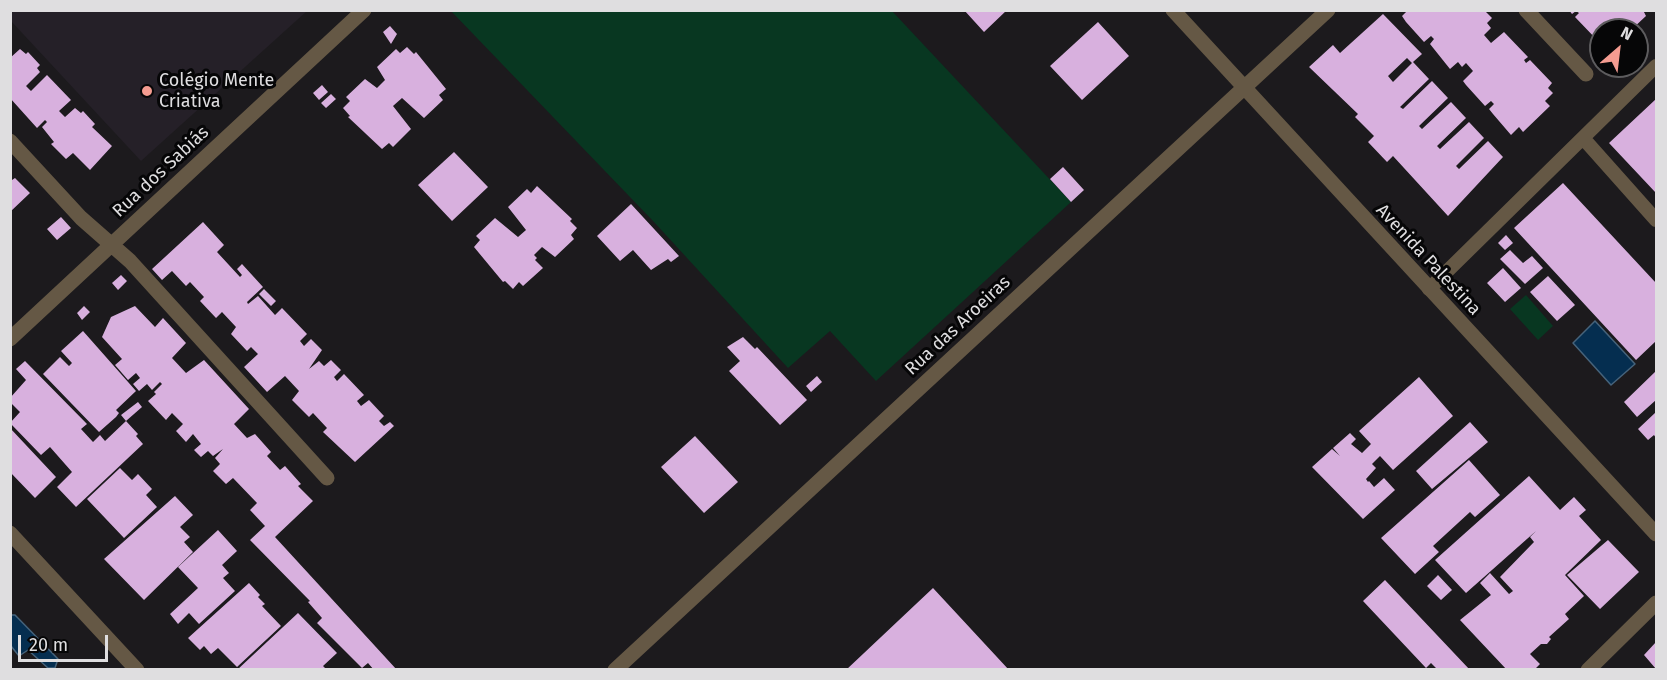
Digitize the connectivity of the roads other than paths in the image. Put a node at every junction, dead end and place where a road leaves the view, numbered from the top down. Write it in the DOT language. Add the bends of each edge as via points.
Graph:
graph roads {
  1 [pos="364,10"];
  2 [pos="1173,10"];
  3 [pos="1328,10"];
  4 [pos="1526,10"];
  5 [pos="1656,66"];
  6 [pos="1586,74"];
  7 [pos="1243,88"];
  8 [pos="1583,138"];
  9 [pos="10,141"];
  10 [pos="1656,219"];
  11 [pos="110,245"];
  12 [pos="1429,289"];
  13 [pos="10,339"];
  14 [pos="327,478"];
  15 [pos="10,533"];
  16 [pos="1656,534"];
  17 [pos="1656,603"];
  18 [pos="137,669"];
  19 [pos="615,669"];
  20 [pos="1588,669"];
  1 -- 11 [label="street, Rua dos Sabiás"];
  2 -- 7 [label="street, Avenida Palestina"];
  3 -- 7 [label="street, Rua das Aroeiras"];
  4 -- 6 [label="street"];
  5 -- 8 [label="lane"];
  7 -- 12 [label="street, Avenida Palestina"];
  7 -- 19 [label="street, Rua das Aroeiras"];
  8 -- 10 [label="lane"];
  8 -- 12 [label="lane"];
  9 -- 11 [label="street"];
  11 -- 13 [label="street, Rua dos Sabiás"];
  11 -- 14 [label="street" via="130,261"];
  12 -- 16 [label="street, Avenida Palestina"];
  15 -- 18 [label="street"];
  17 -- 20 [label="street"];
}
